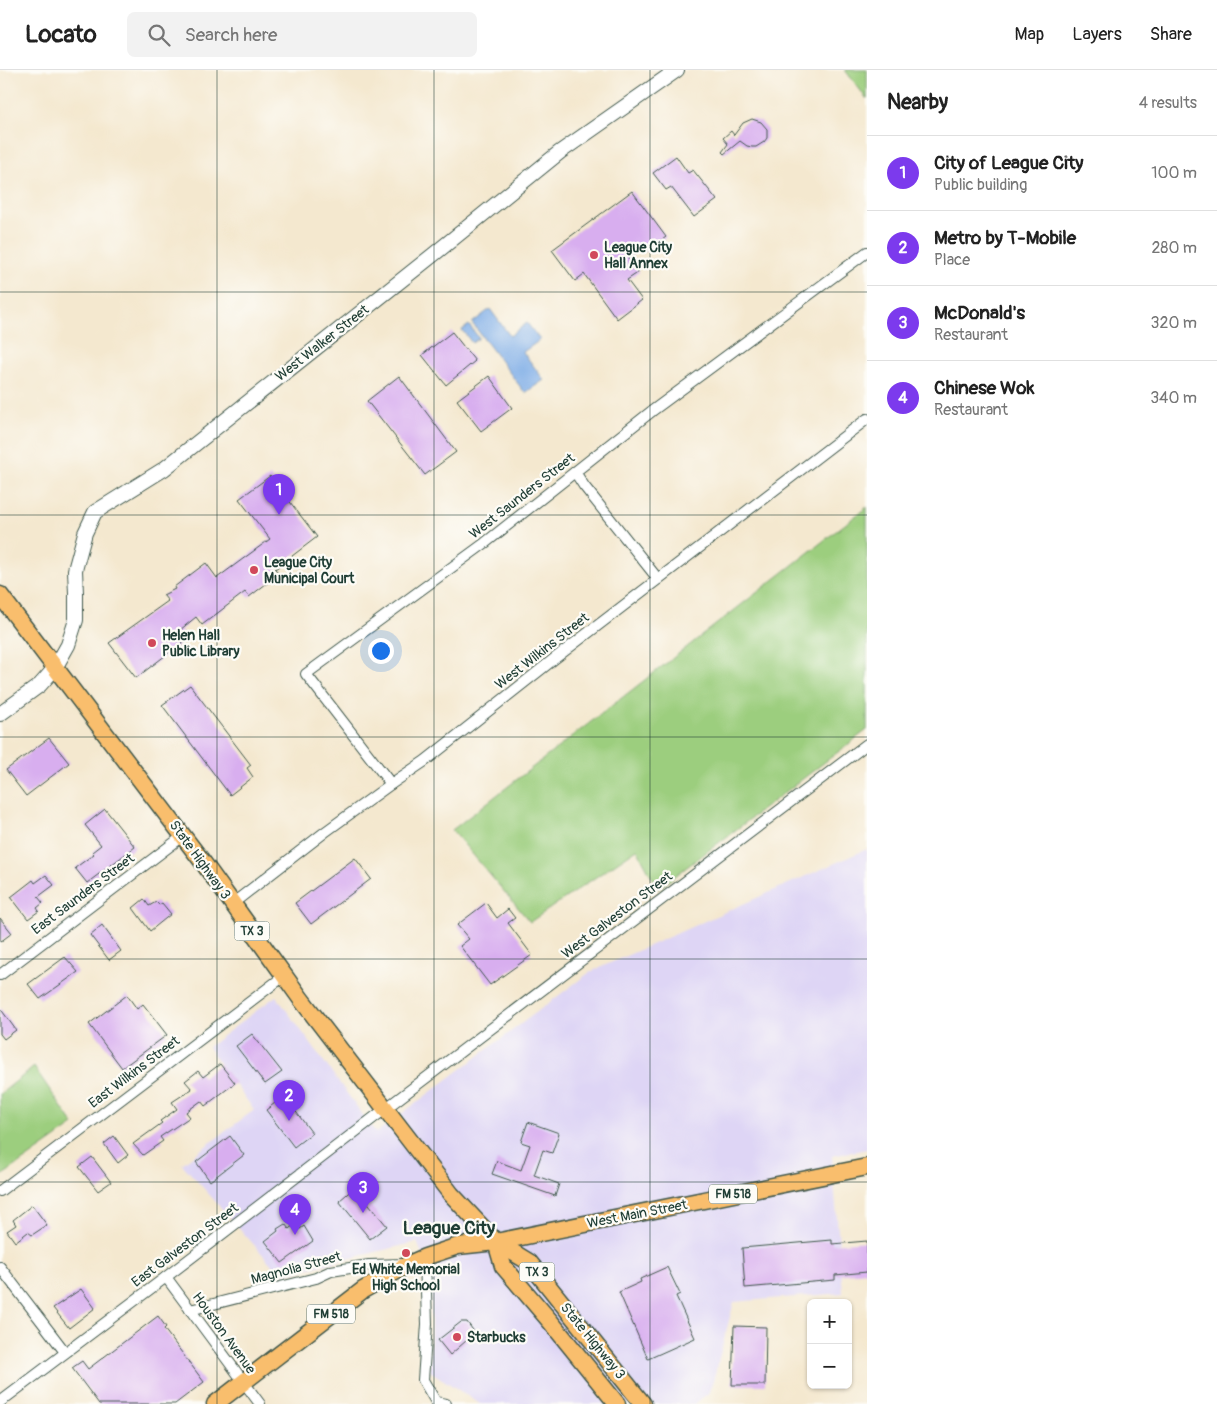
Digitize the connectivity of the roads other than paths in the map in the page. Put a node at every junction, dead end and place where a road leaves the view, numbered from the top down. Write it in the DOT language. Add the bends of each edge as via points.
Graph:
graph roads {
  1 [pos="677,70"];
  2 [pos="866,253"];
  3 [pos="867,419"];
  4 [pos="575,472"];
  5 [pos="658,579"];
  6 [pos="0,595"];
  7 [pos="55,668"];
  8 [pos="0,714"];
  9 [pos="867,744"];
  10 [pos="391,784"];
  11 [pos="183,836"];
  12 [pos="232,904"];
  13 [pos="0,975"];
  14 [pos="284,976"];
  15 [pos="385,1109"];
  16 [pos="867,1167"];
  17 [pos="0,1191"];
  18 [pos="496,1242"];
  19 [pos="425,1257"];
  20 [pos="410,1264"];
  21 [pos="0,1267"];
  22 [pos="166,1277"];
  23 [pos="190,1310"];
  24 [pos="65,1352"];
  25 [pos="244,1382"];
  26 [pos="0,1402"];
  27 [pos="215,1404"];
  28 [pos="260,1404"];
  29 [pos="446,1404"];
  30 [pos="618,1404"];
  31 [pos="643,1404"];
  1 -- 7 [label="street, West Walker Street" via="560,152 164,469 95,512 85,533 75,570 76,620 68,645"];
  2 -- 4 [label="street, West Saunders Street"];
  3 -- 5 [label="street, West Wilkins Street"];
  4 -- 5 [label="street"];
  4 -- 10 [label="street, West Saunders Street" via="486,542 306,674"];
  5 -- 10 [label="street, West Wilkins Street"];
  6 -- 7 [label="main road, State Highway 3 / TX 3"];
  7 -- 8 [label="street, West Walker Street" via="40,685"];
  7 -- 11 [label="main road, State Highway 3 / TX 3"];
  9 -- 15 [label="street, West Galveston Street"];
  10 -- 12 [label="street, West Wilkins Street"];
  11 -- 12 [label="main road, State Highway 3 / TX 3"];
  11 -- 13 [label="street, East Saunders Street"];
  12 -- 14 [label="main road, State Highway 3 / TX 3"];
  14 -- 15 [label="main road, State Highway 3 / TX 3"];
  14 -- 17 [label="street, East Wilkins Street"];
  15 -- 18 [label="main road, State Highway 3 / TX 3" via="451,1194"];
  15 -- 22 [label="street, East Galveston Street"];
  16 -- 18 [label="main road, West Main Street / FM 518"];
  18 -- 19 [label="main road, FM 518" via="458,1246"];
  18 -- 30 [label="main road, State Highway 3 / TX 3" via="503,1266"];
  18 -- 31 [label="main road, State Highway 3 / TX 3" via="530,1262"];
  19 -- 20 [label="main road, FM 518"];
  19 -- 29 [label="street" via="427,1324 423,1380 436,1402"];
  20 -- 23 [label="street, Magnolia Street" via="372,1264 331,1271 316,1278"];
  20 -- 25 [label="main road, FM 518" via="363,1290"];
  21 -- 24 [label="street"];
  22 -- 23 [label="street, Houston Avenue"];
  22 -- 24 [label="street, East Galveston Street"];
  23 -- 25 [label="street, Houston Avenue"];
  24 -- 26 [label="street, East Galveston Street"];
  25 -- 27 [label="main road, FM 518"];
  25 -- 28 [label="street, Houston Avenue"];
}
